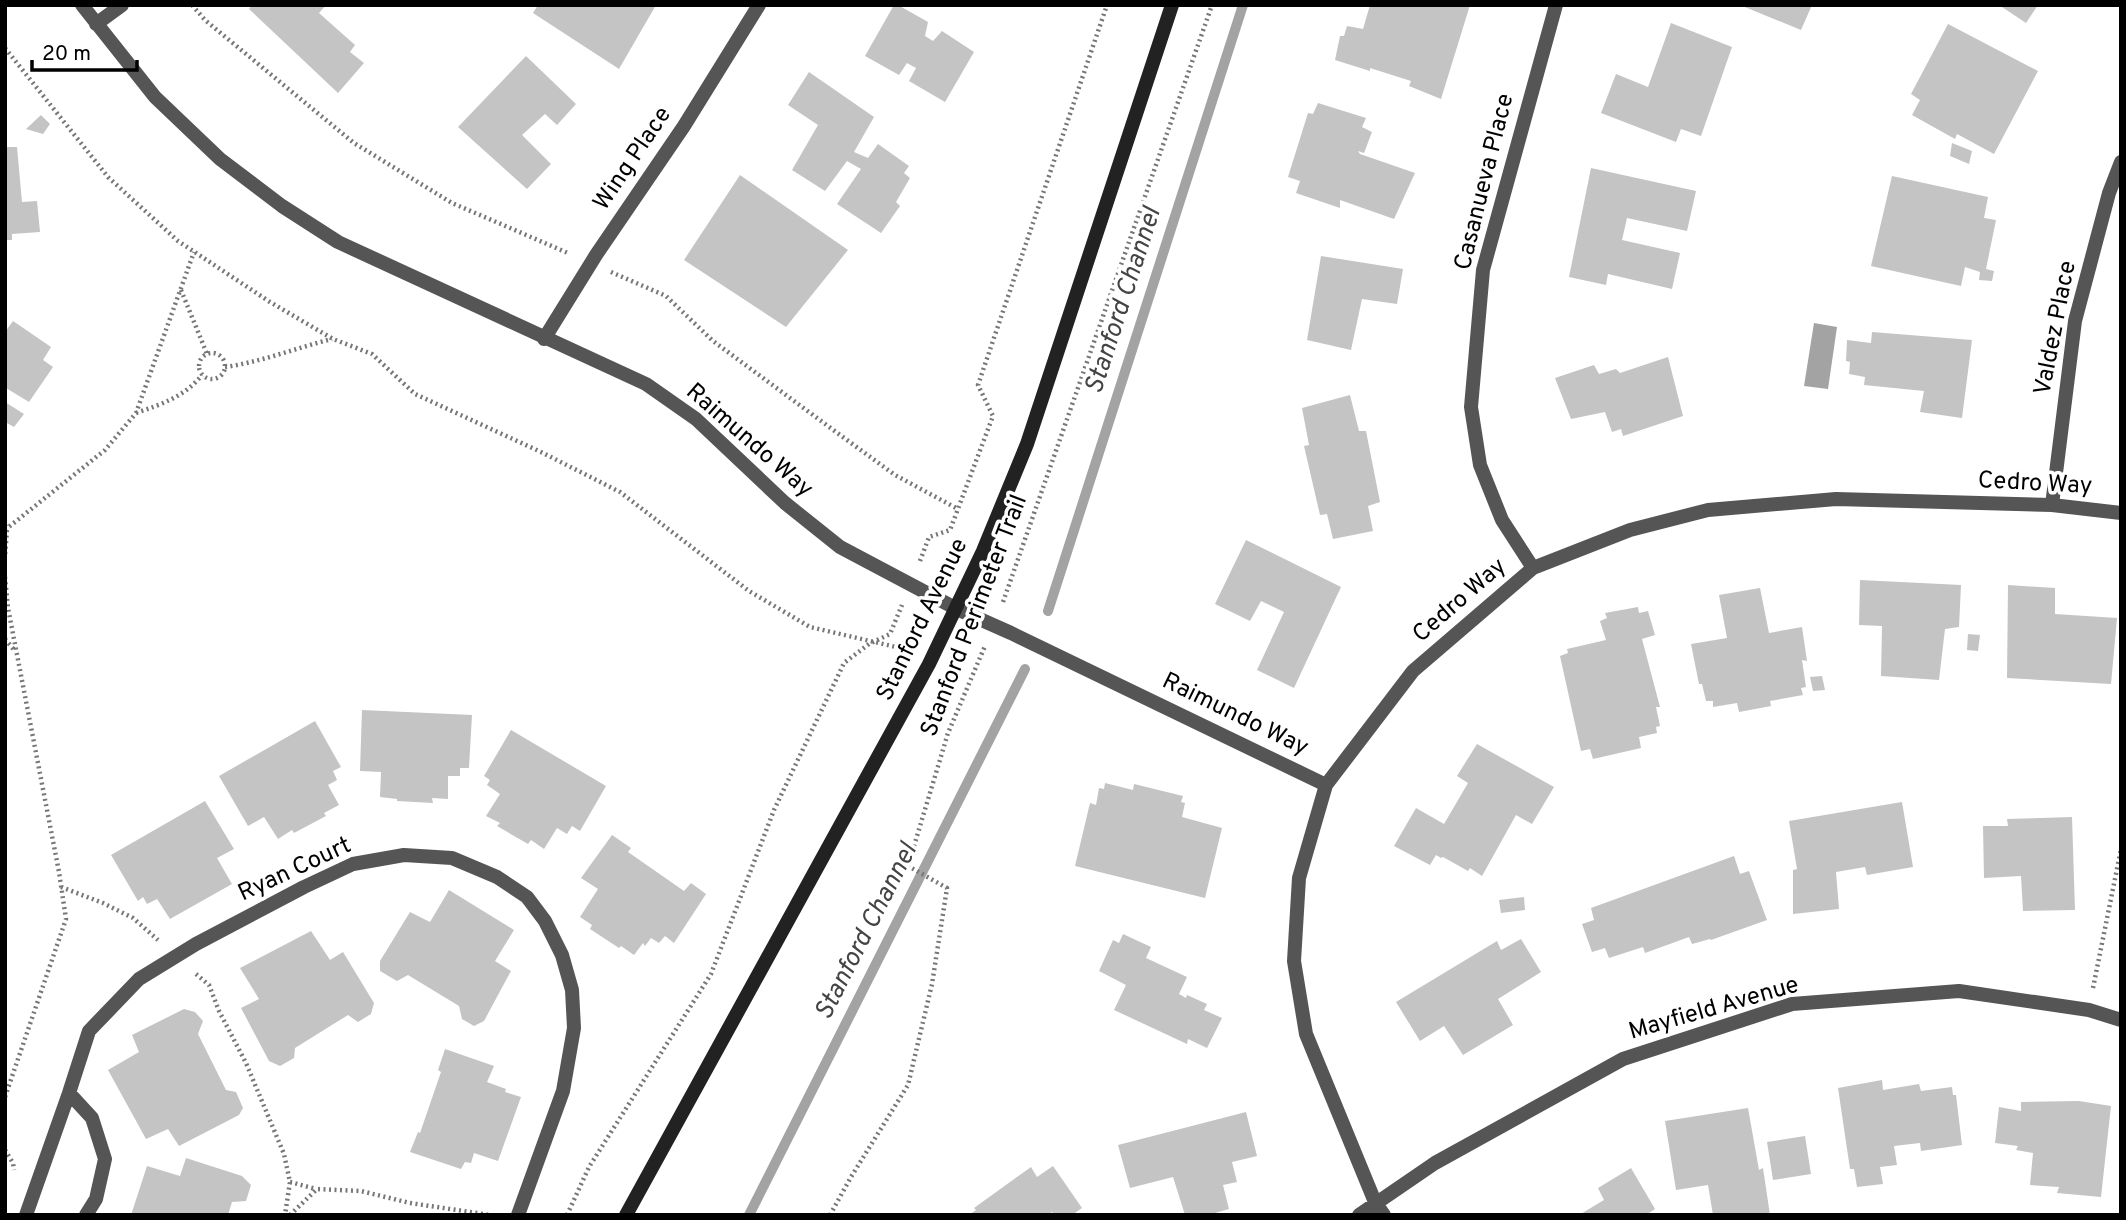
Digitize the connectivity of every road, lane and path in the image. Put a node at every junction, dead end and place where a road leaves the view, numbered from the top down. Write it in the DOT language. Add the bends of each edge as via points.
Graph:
graph roads {
  1 [pos="82,5"];
  2 [pos="122,5"];
  3 [pos="759,5"];
  4 [pos="1107,5"];
  5 [pos="1172,5"];
  6 [pos="1212,5"];
  7 [pos="1556,5"];
  8 [pos="96,24"];
  9 [pos="5,48"];
  10 [pos="2121,162"];
  11 [pos="194,252"];
  12 [pos="180,289"];
  13 [pos="333,339"];
  14 [pos="544,339"];
  15 [pos="207,354"];
  16 [pos="225,367"];
  17 [pos="202,375"];
  18 [pos="135,413"];
  19 [pos="2052,505"];
  20 [pos="2121,513"];
  21 [pos="6,528"];
  22 [pos="5,557"];
  23 [pos="1534,568"];
  24 [pos="5,578"];
  25 [pos="910,585"];
  26 [pos="957,609"];
  27 [pos="995,625"];
  28 [pos="5,639"];
  29 [pos="875,641"];
  30 [pos="16,652"];
  31 [pos="933,656"];
  32 [pos="1326,785"];
  33 [pos="2121,849"];
  34 [pos="61,887"];
  35 [pos="176,956"];
  36 [pos="2089,1010"];
  37 [pos="2121,1020"];
  38 [pos="69,1093"];
  39 [pos="5,1097"];
  40 [pos="290,1182"];
  41 [pos="317,1189"];
  42 [pos="1379,1209"];
  43 [pos="26,1215"];
  44 [pos="86,1215"];
  45 [pos="288,1215"];
  46 [pos="490,1215"];
  47 [pos="518,1215"];
  48 [pos="567,1215"];
  49 [pos="626,1215"];
  50 [pos="830,1215"];
  51 [pos="1359,1215"];
  1 -- 8 [label="street, Raimundo Way"];
  2 -- 8 [label="street"];
  3 -- 14 [label="street, Wing Place"];
  4 -- 25 [label="path" via="978,385 993,416 950,530 929,537"];
  5 -- 26 [label="street, Stanford Avenue" via="1027,444"];
  6 -- 27 [label="path, Stanford Perimeter Trail"];
  7 -- 23 [label="street, Casanueva Place" via="1483,270 1471,407 1480,466 1502,520"];
  8 -- 14 [label="street, Raimundo Way" via="155,97 220,159 282,206 338,242"];
  9 -- 11 [label="path" via="108,177"];
  10 -- 19 [label="street, Valdez Place" via="2075,321"];
  11 -- 12 [label="path"];
  11 -- 13 [label="path"];
  12 -- 15 [label="path"];
  12 -- 18 [label="path"];
  13 -- 16 [label="path"];
  13 -- 29 [label="path" via="372,354 415,394 620,492 749,591 810,627"];
  14 -- 25 [label="street, Raimundo Way" via="646,384 696,419 840,547"];
  15 -- 16 [label="path" via="219,355"];
  15 -- 17 [label="path" via="199,363"];
  16 -- 17 [label="path" via="214,379"];
  17 -- 18 [label="path" via="171,401"];
  18 -- 21 [label="path" via="105,450"];
  19 -- 20 [label="street, Cedro Way"];
  19 -- 23 [label="street, Cedro Way" via="1836,499 1708,510 1630,530"];
  21 -- 22 [label="path"];
  23 -- 32 [label="street, Cedro Way" via="1413,671"];
  24 -- 30 [label="path"];
  25 -- 26 [label="street, Raimundo Way"];
  25 -- 29 [label="path" via="890,634"];
  26 -- 27 [label="street, Raimundo Way"];
  26 -- 31 [label="street, Stanford Avenue"];
  27 -- 32 [label="street, Raimundo Way"];
  27 -- 50 [label="path, Stanford Perimeter Trail" via="948,733 908,866 947,888 932,984 908,1085"];
  28 -- 30 [label="path"];
  29 -- 31 [label="path"];
  29 -- 48 [label="path" via="844,663 774,810 711,974 589,1167"];
  30 -- 34 [label="path"];
  31 -- 49 [label="street, Stanford Avenue"];
  32 -- 42 [label="street, Cedro Way" via="1299,878 1294,961 1306,1034"];
  33 -- 36 [label="path"];
  34 -- 35 [label="path" via="133,918"];
  34 -- 39 [label="path" via="66,919"];
  35 -- 38 [label="street, Ryan Court" via="139,979 89,1031"];
  35 -- 40 [label="path" via="209,985 284,1154"];
  35 -- 47 [label="street, Ryan Court" via="353,864 404,855 452,858 498,877 527,897 562,955 572,990 574,1028 564,1091"];
  36 -- 37 [label="street, Mayfield Avenue"];
  36 -- 42 [label="street, Mayfield Avenue" via="1959,991 1792,1004 1623,1059 1435,1163"];
  38 -- 43 [label="street, Ryan Court"];
  38 -- 44 [label="street" via="92,1118 105,1159 96,1199"];
  40 -- 41 [label="path"];
  40 -- 45 [label="path"];
  41 -- 45 [label="path"];
  41 -- 46 [label="path" via="361,1191"];
  42 -- 51 [label="street, Mayfield Avenue"];
}
